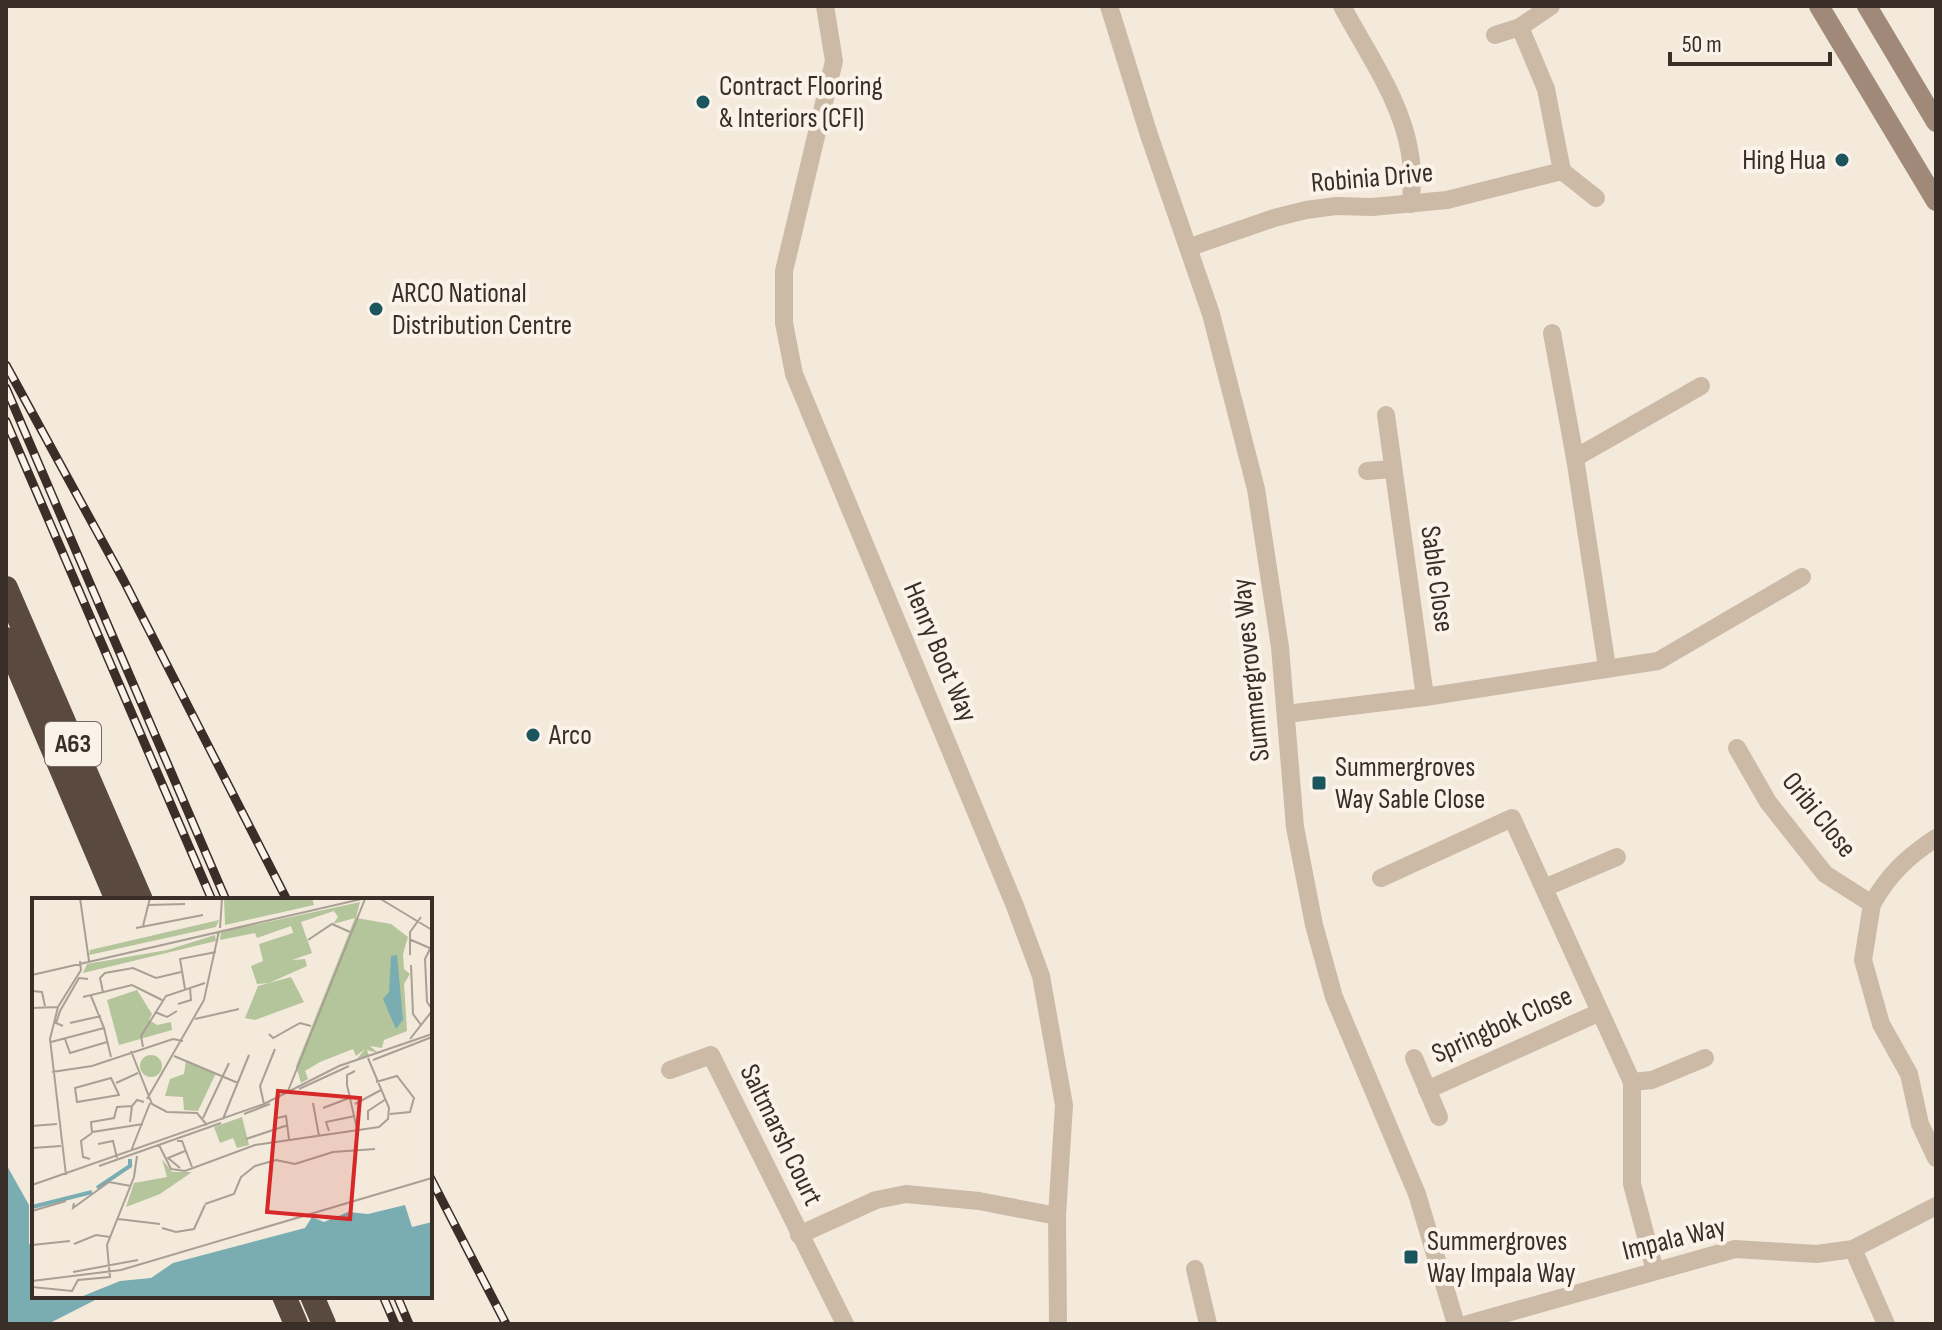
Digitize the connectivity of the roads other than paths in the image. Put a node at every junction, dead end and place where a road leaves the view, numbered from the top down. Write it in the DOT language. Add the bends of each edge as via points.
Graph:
graph roads {
  1 [pos="825,6"];
  2 [pos="1109,6"];
  3 [pos="1342,6"];
  4 [pos="1551,6"];
  5 [pos="1819,6"];
  6 [pos="1867,6"];
  7 [pos="1520,27"];
  8 [pos="1495,35"];
  9 [pos="1936,122"];
  10 [pos="1562,171"];
  11 [pos="1596,198"];
  12 [pos="1936,201"];
  13 [pos="1411,204"];
  14 [pos="1190,247"];
  15 [pos="1552,333"];
  16 [pos="1701,386"];
  17 [pos="1386,415"];
  18 [pos="1575,458"];
  19 [pos="1393,469"];
  20 [pos="1367,471"];
  21 [pos="1802,577"];
  22 [pos="6,588"];
  23 [pos="6,639"];
  24 [pos="1607,667"];
  25 [pos="1425,697"];
  26 [pos="1286,714"];
  27 [pos="1737,748"];
  28 [pos="1936,838"];
  29 [pos="1617,857"];
  30 [pos="1381,878"];
  31 [pos="1544,888"];
  32 [pos="116,898"];
  33 [pos="140,898"];
  34 [pos="1872,904"];
  35 [pos="1600,1012"];
  36 [pos="1414,1058"];
  37 [pos="1705,1058"];
  38 [pos="670,1070"];
  39 [pos="1632,1082"];
  40 [pos="1427,1090"];
  41 [pos="1439,1117"];
  42 [pos="1936,1158"];
  43 [pos="1936,1206"];
  44 [pos="1057,1216"];
  45 [pos="799,1235"];
  46 [pos="1853,1249"];
  47 [pos="1195,1269"];
  48 [pos="1655,1271"];
  49 [pos="285,1298"];
  50 [pos="313,1298"];
  51 [pos="296,1324"];
  52 [pos="324,1324"];
  53 [pos="845,1324"];
  54 [pos="1058,1324"];
  55 [pos="1208,1324"];
  56 [pos="1456,1324"];
  57 [pos="1468,1324"];
  58 [pos="1886,1324"];
  1 -- 44 [label="street, Henry Boot Way" via="834,61 784,271 784,323 794,374 1041,976 1064,1105"];
  2 -- 14 [label="street, Summergroves Way"];
  3 -- 13 [label="street" via="1405,130"];
  4 -- 7 [label="street"];
  5 -- 12 [label="street"];
  6 -- 9 [label="street"];
  7 -- 8 [label="street"];
  7 -- 10 [label="street" via="1546,89"];
  10 -- 11 [label="street"];
  10 -- 13 [label="street, Robinia Drive"];
  13 -- 14 [label="street, Robinia Drive" via="1306,210"];
  14 -- 26 [label="street, Summergroves Way" via="1256,489"];
  15 -- 18 [label="street"];
  16 -- 18 [label="street"];
  17 -- 19 [label="street, Sable Close"];
  18 -- 24 [label="street"];
  19 -- 20 [label="street"];
  19 -- 25 [label="street, Sable Close"];
  21 -- 24 [label="street" via="1658,661"];
  22 -- 33 [label="highway, A63"];
  23 -- 32 [label="highway, A63"];
  24 -- 25 [label="street"];
  25 -- 26 [label="street"];
  26 -- 56 [label="street, Summergroves Way" via="1295,827 1334,997 1417,1194"];
  27 -- 34 [label="street, Oribi Close" via="1768,802 1825,874"];
  28 -- 34 [label="street, Oribi Close" via="1886,878"];
  29 -- 31 [label="street"];
  30 -- 31 [label="street, Springbok Close" via="1512,818"];
  31 -- 35 [label="street, Springbok Close"];
  34 -- 42 [label="street, Oribi Close" via="1863,960 1881,1024 1909,1074 1920,1124"];
  35 -- 39 [label="street, Springbok Close"];
  35 -- 40 [label="street, Springbok Close"];
  36 -- 40 [label="street, Springbok Close"];
  37 -- 39 [label="street" via="1652,1080"];
  38 -- 45 [label="street, Saltmarsh Court" via="711,1055"];
  39 -- 48 [label="street, Springbok Close" via="1632,1184"];
  40 -- 41 [label="street, Springbok Close"];
  43 -- 46 [label="street, Impala Way"];
  44 -- 45 [label="street, Saltmarsh Court" via="906,1194 876,1200"];
  44 -- 54 [label="street, Henry Boot Way"];
  45 -- 53 [label="street, Saltmarsh Court"];
  46 -- 48 [label="street, Impala Way" via="1817,1254 1735,1249"];
  46 -- 58 [label="street"];
  47 -- 55 [label="street"];
  48 -- 57 [label="street, Impala Way"];
  49 -- 51 [label="highway"];
  50 -- 52 [label="highway"];
}
